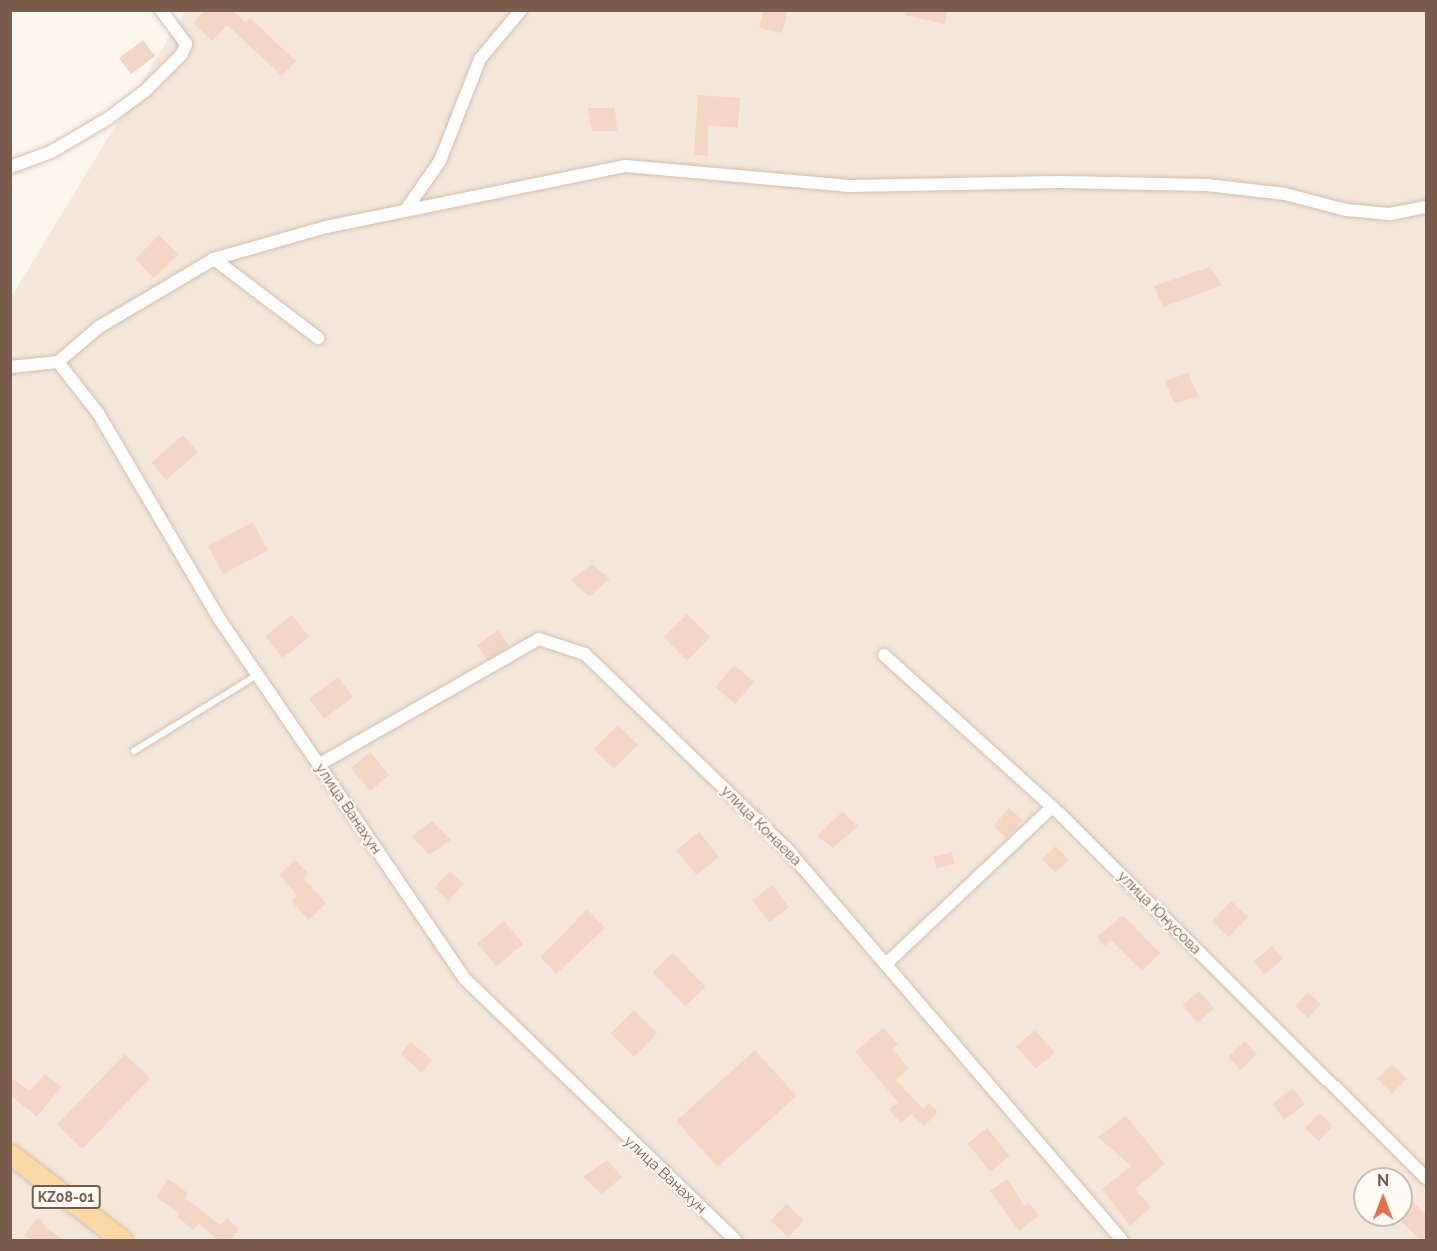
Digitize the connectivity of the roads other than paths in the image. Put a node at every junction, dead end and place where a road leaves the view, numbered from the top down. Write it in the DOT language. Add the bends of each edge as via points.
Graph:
graph roads {
  1 [pos="162,10"];
  2 [pos="521,10"];
  3 [pos="10,168"];
  4 [pos="1426,207"];
  5 [pos="405,211"];
  6 [pos="214,259"];
  7 [pos="318,338"];
  8 [pos="58,362"];
  9 [pos="11,366"];
  10 [pos="884,656"];
  11 [pos="257,675"];
  12 [pos="134,751"];
  13 [pos="318,765"];
  14 [pos="1052,807"];
  15 [pos="887,963"];
  16 [pos="13,1162"];
  17 [pos="1426,1178"];
  18 [pos="122,1240"];
  19 [pos="735,1240"];
  20 [pos="1122,1240"];
  1 -- 3 [label="street" via="186,44 182,54 145,91 107,119 51,152"];
  2 -- 5 [label="street" via="480,60 440,161"];
  4 -- 5 [label="street" via="1379,213 1346,210 1285,194 1207,185 849,186 626,166"];
  5 -- 6 [label="street" via="326,227"];
  6 -- 7 [label="street"];
  6 -- 8 [label="street" via="99,327"];
  8 -- 9 [label="street"];
  8 -- 11 [label="street, улица Ванахун" via="98,413 218,617"];
  10 -- 14 [label="street, улица Юнусова"];
  11 -- 12 [label="lane"];
  11 -- 13 [label="street, улица Ванахун"];
  13 -- 15 [label="street, улица Конаева" via="539,639 585,654 786,848"];
  13 -- 19 [label="street, улица Ванахун" via="464,978"];
  14 -- 15 [label="street"];
  14 -- 17 [label="street, улица Юнусова"];
  15 -- 20 [label="street, улица Конаева"];
  16 -- 18 [label="main road, KZ08-01"];
}
